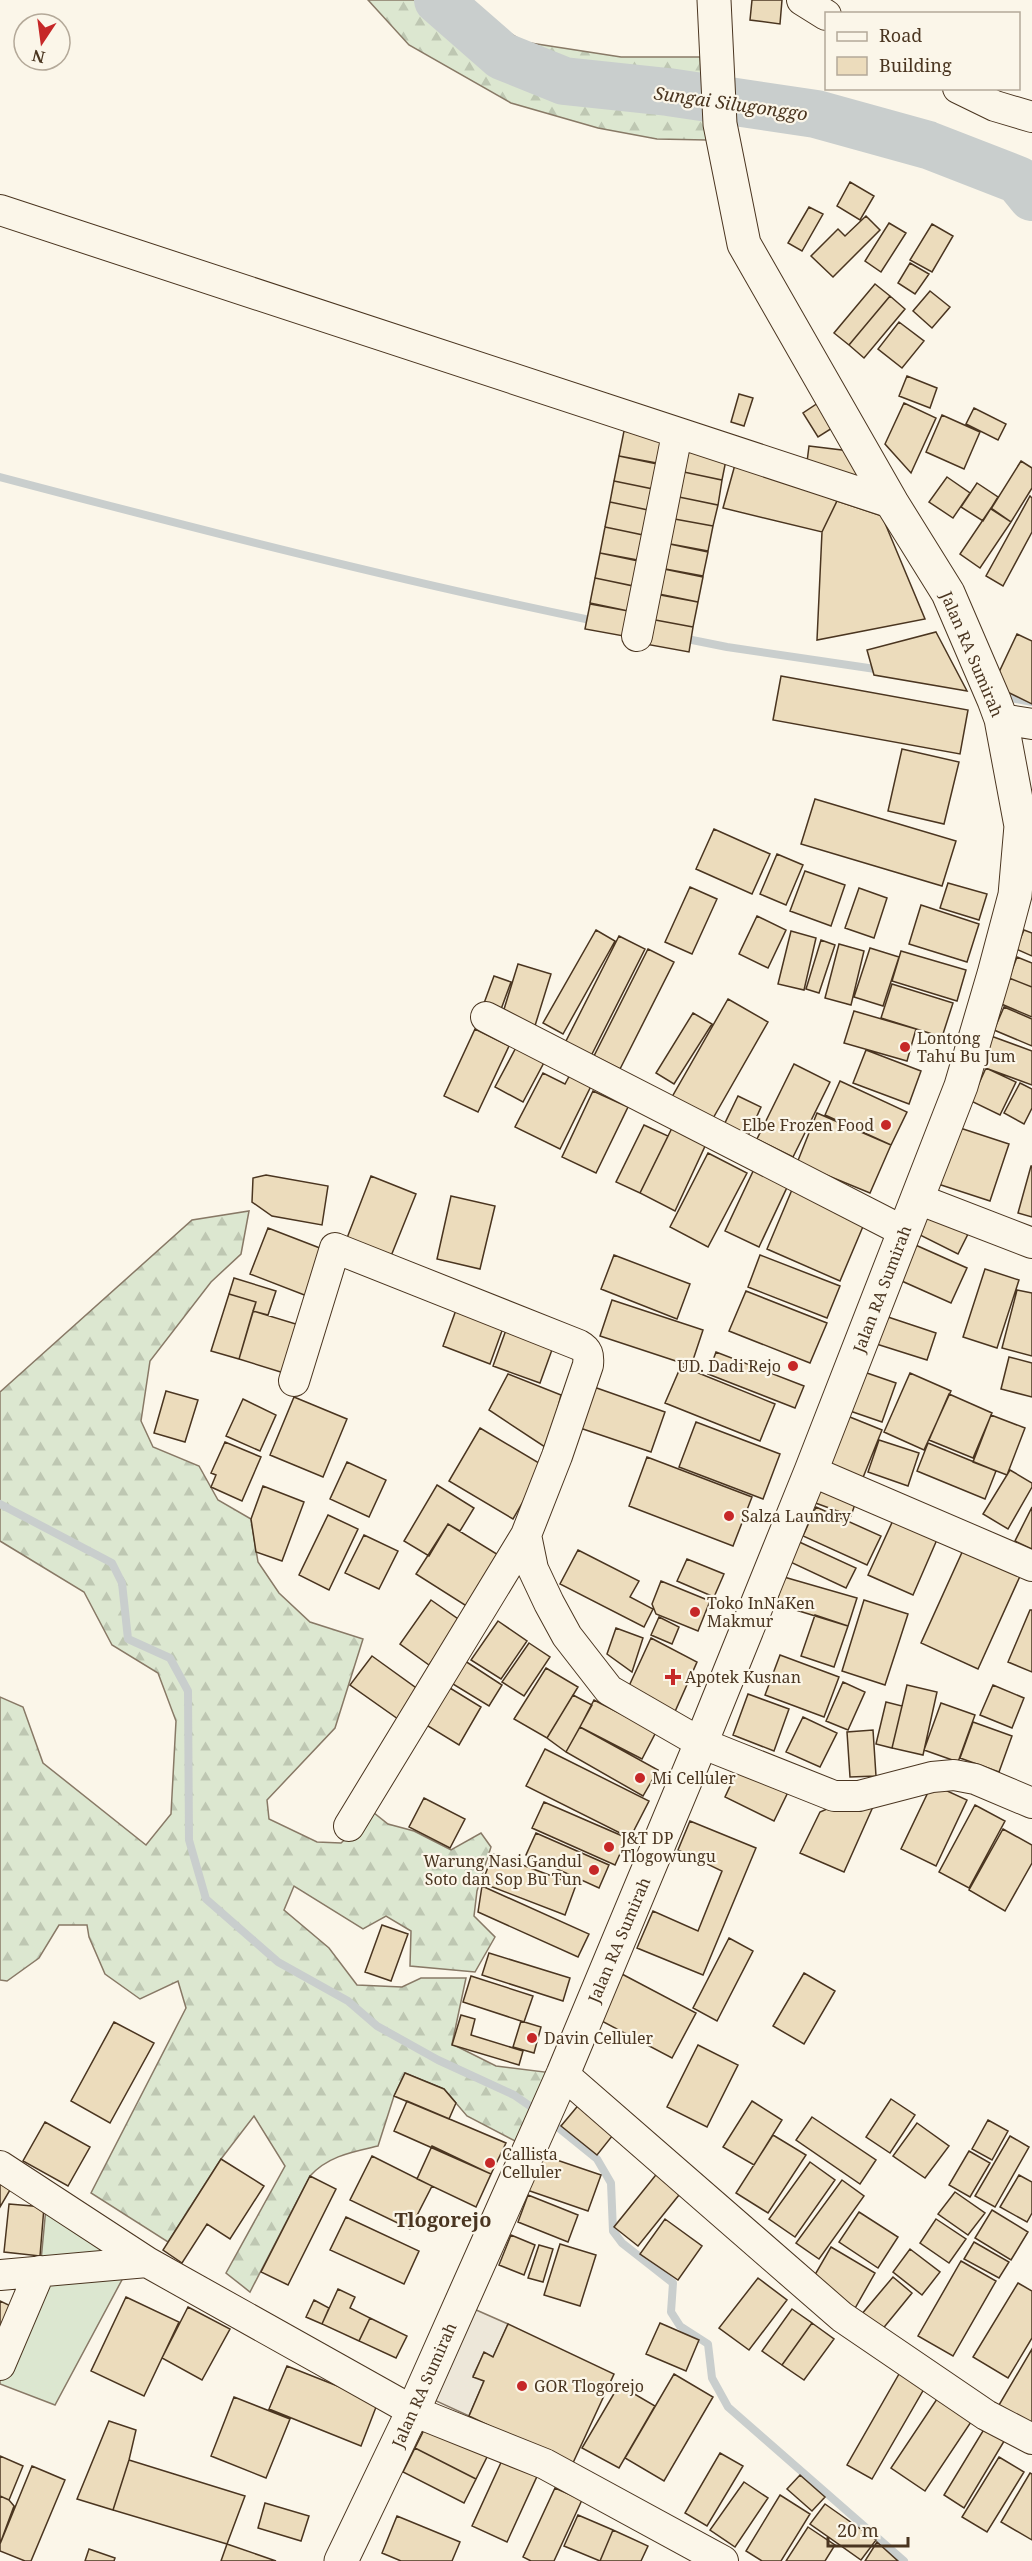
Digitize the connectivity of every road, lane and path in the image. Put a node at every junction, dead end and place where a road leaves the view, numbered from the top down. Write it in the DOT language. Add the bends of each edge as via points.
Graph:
graph roads {
  1 [pos="714,0"];
  2 [pos="802,0"];
  3 [pos="825,14"];
  4 [pos="962,90"];
  5 [pos="1032,117"];
  6 [pos="0,210"];
  7 [pos="677,434"];
  8 [pos="892,503"];
  9 [pos="637,636"];
  10 [pos="1007,715"];
  11 [pos="486,1017"];
  12 [pos="918,1199"];
  13 [pos="905,1232"];
  14 [pos="1032,1243"];
  15 [pos="294,1381"];
  16 [pos="811,1472"];
  17 [pos="526,1535"];
  18 [pos="1032,1566"];
  19 [pos="701,1743"];
  20 [pos="1032,1803"];
  21 [pos="349,1826"];
  22 [pos="563,2074"];
  23 [pos="0,2166"];
  24 [pos="147,2262"];
  25 [pos="40,2271"];
  26 [pos="0,2275"];
  27 [pos="0,2365"];
  28 [pos="414,2411"];
  29 [pos="1032,2439"];
  30 [pos="341,2561"];
  31 [pos="723,2561"];
  1 -- 8 [label="main road, Jalan RA Sumirah" via="720,124 744,244"];
  2 -- 3 [label="street"];
  4 -- 5 [label="street" via="995,106"];
  6 -- 7 [label="street"];
  7 -- 8 [label="street"];
  7 -- 9 [label="street"];
  8 -- 10 [label="main road, Jalan RA Sumirah" via="948,593"];
  10 -- 12 [label="main road, Jalan RA Sumirah" via="1021,826 1015,894 961,1086"];
  11 -- 13 [label="street"];
  12 -- 13 [label="main road, Jalan RA Sumirah"];
  12 -- 14 [label="street"];
  13 -- 16 [label="main road, Jalan RA Sumirah"];
  15 -- 17 [label="street" via="335,1248 584,1348 589,1355 588,1365"];
  16 -- 18 [label="street"];
  16 -- 19 [label="main road, Jalan RA Sumirah"];
  17 -- 19 [label="street" via="533,1569 549,1603 567,1636 609,1690"];
  17 -- 21 [label="street"];
  19 -- 20 [label="street" via="834,1797 859,1796 954,1775 975,1779"];
  19 -- 22 [label="main road, Jalan RA Sumirah"];
  22 -- 28 [label="main road, Jalan RA Sumirah"];
  22 -- 29 [label="street" via="842,2317 986,2415"];
  23 -- 24 [label="street"];
  24 -- 25 [label="street"];
  24 -- 28 [label="street"];
  25 -- 26 [label="street"];
  25 -- 27 [label="street"];
  28 -- 30 [label="main road, Jalan RA Sumirah"];
  28 -- 31 [label="street" via="545,2464"];
}
